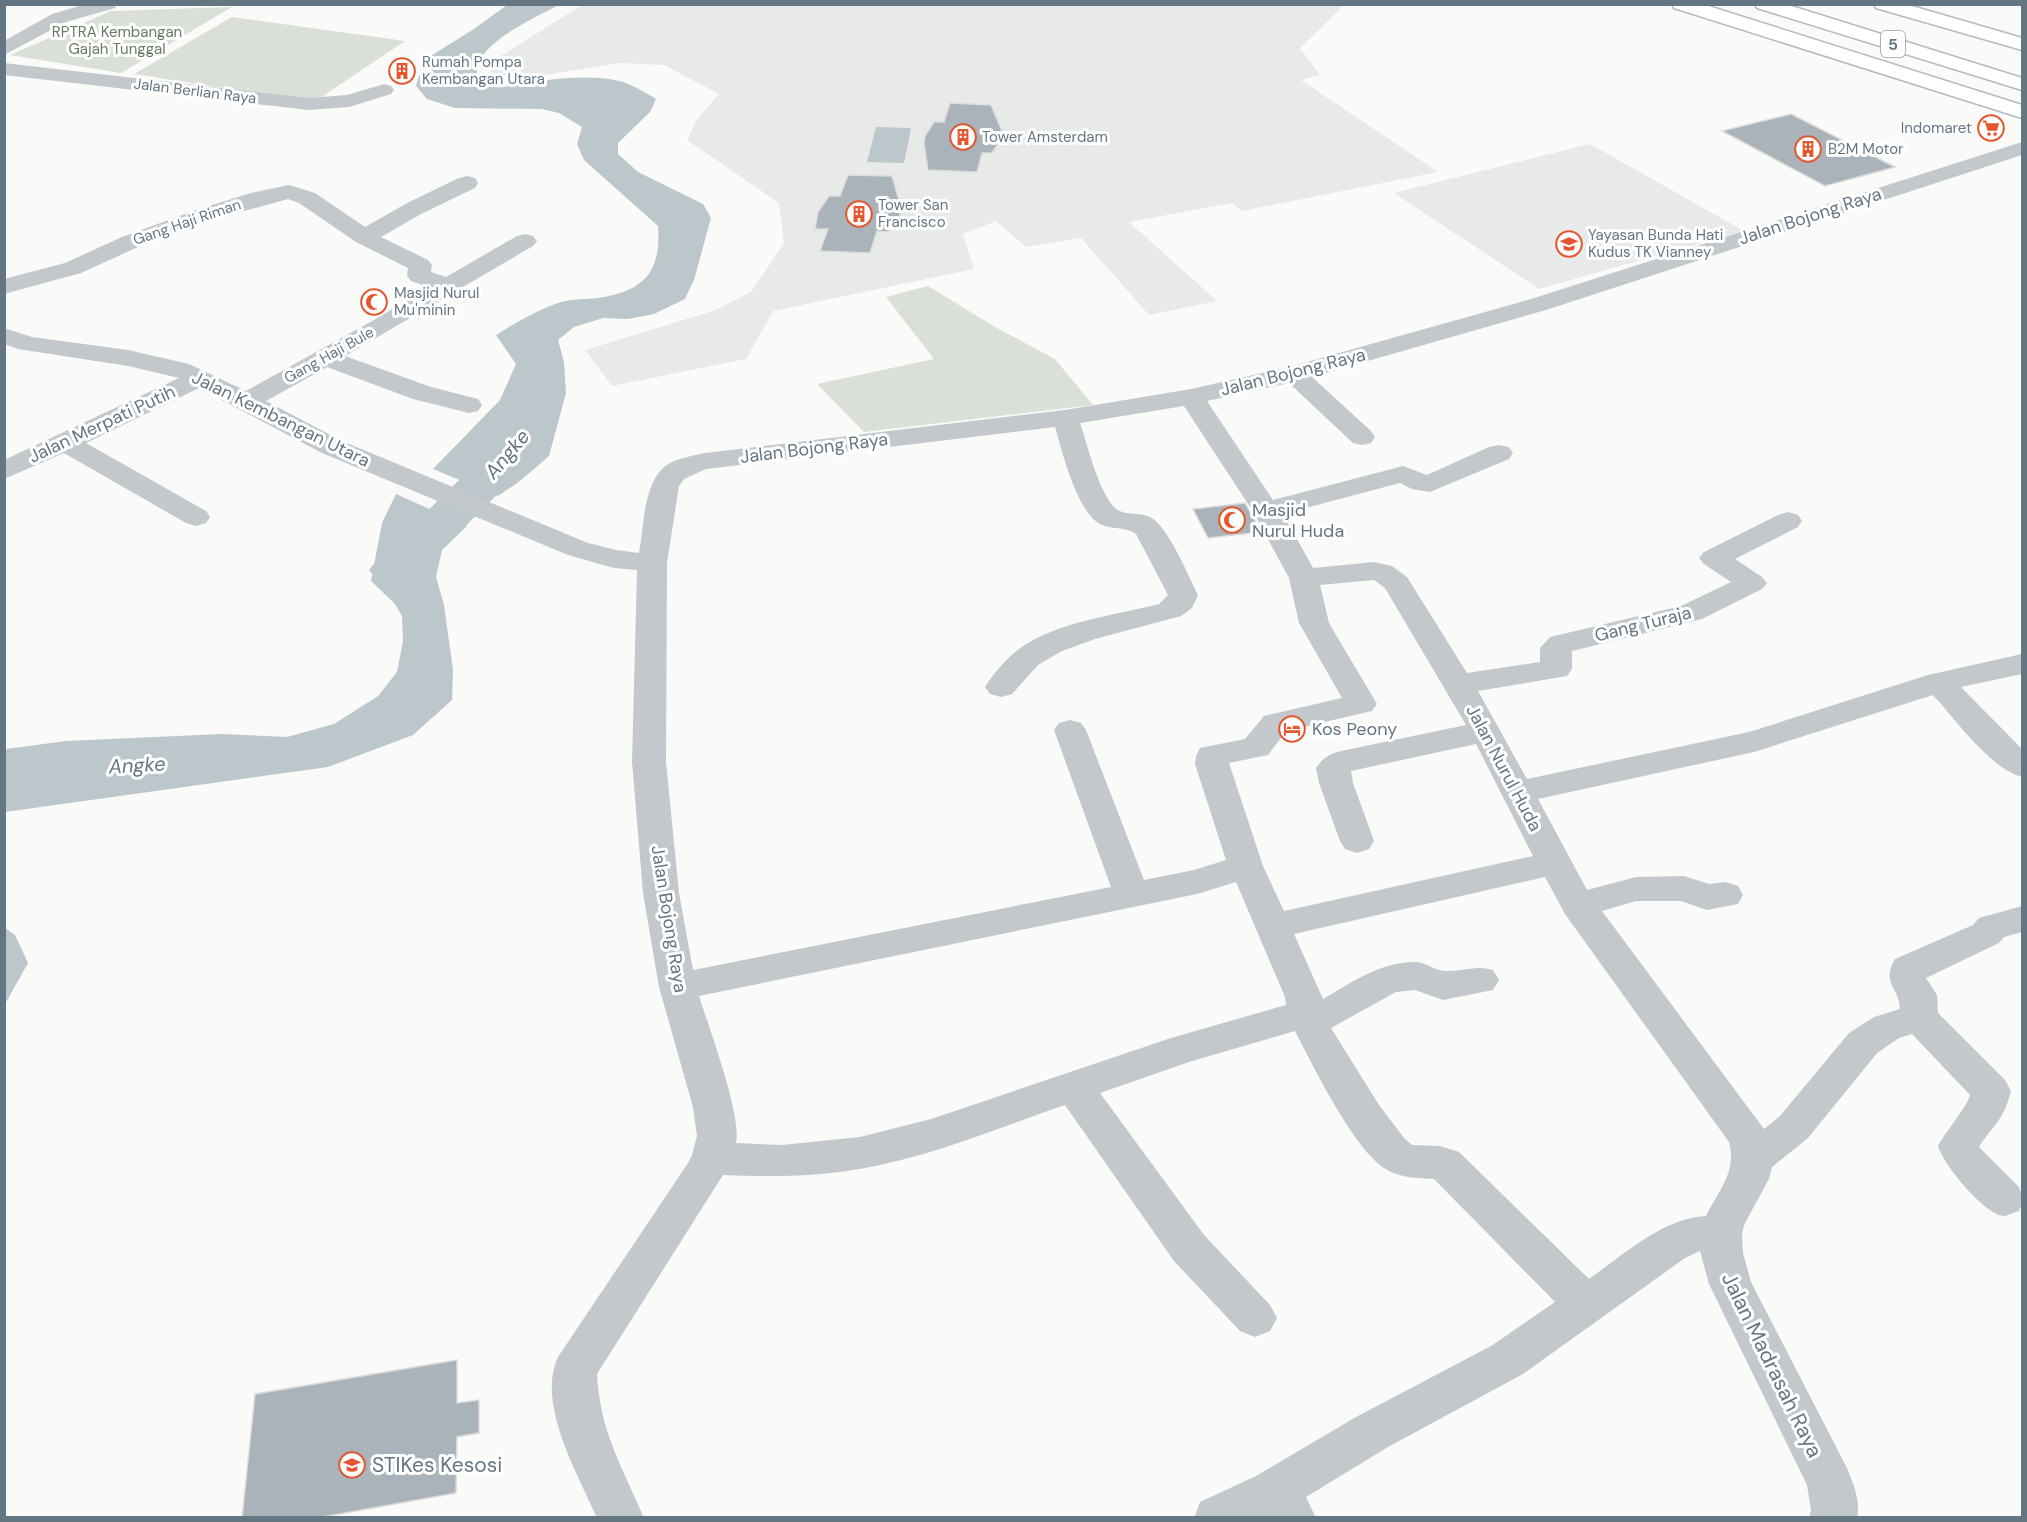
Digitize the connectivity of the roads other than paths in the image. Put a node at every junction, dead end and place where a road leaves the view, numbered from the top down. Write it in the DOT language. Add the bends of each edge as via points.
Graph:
graph roads {
  1 [pos="108,4"];
  2 [pos="1681,4"];
  3 [pos="1764,4"];
  4 [pos="1818,4"];
  5 [pos="1883,4"];
  6 [pos="2022,44"];
  7 [pos="4,49"];
  8 [pos="2022,67"];
  9 [pos="4,69"];
  10 [pos="2022,84"];
  11 [pos="384,90"];
  12 [pos="2022,112"];
  13 [pos="2022,148"];
  14 [pos="467,183"];
  15 [pos="364,237"];
  16 [pos="525,241"];
  17 [pos="4,287"];
  18 [pos="443,289"];
  19 [pos="4,335"];
  20 [pos="326,357"];
  21 [pos="1294,374"];
  22 [pos="200,378"];
  23 [pos="1191,397"];
  24 [pos="247,401"];
  25 [pos="469,405"];
  26 [pos="1065,418"];
  27 [pos="1362,437"];
  28 [pos="65,442"];
  29 [pos="1499,453"];
  30 [pos="4,471"];
  31 [pos="1266,510"];
  32 [pos="196,517"];
  33 [pos="1788,521"];
  34 [pos="652,563"];
  35 [pos="1304,578"];
  36 [pos="2022,664"];
  37 [pos="1938,682"];
  38 [pos="1460,684"];
  39 [pos="1001,687"];
  40 [pos="1070,730"];
  41 [pos="1486,731"];
  42 [pos="2022,766"];
  43 [pos="1518,792"];
  44 [pos="1357,841"];
  45 [pos="1554,863"];
  46 [pos="1246,867"];
  47 [pos="1132,895"];
  48 [pos="1725,895"];
  49 [pos="1578,905"];
  50 [pos="2022,919"];
  51 [pos="1273,926"];
  52 [pos="1480,980"];
  53 [pos="678,987"];
  54 [pos="1919,1018"];
  55 [pos="1304,1019"];
  56 [pos="1075,1088"];
  57 [pos="712,1158"];
  58 [pos="1753,1160"];
  59 [pos="2004,1199"];
  60 [pos="1725,1222"];
  61 [pos="1585,1303"];
  62 [pos="1255,1318"];
  63 [pos="1283,1504"];
  64 [pos="621,1518"];
  65 [pos="1217,1518"];
  66 [pos="1833,1518"];
  1 -- 7 [label="street" via="59,18"];
  2 -- 12 [label="main road"];
  3 -- 10 [label="main road, 5"];
  4 -- 8 [label="main road, 5"];
  5 -- 6 [label="main road"];
  9 -- 11 [label="street, Jalan Berlian Raya" via="309,104 350,101"];
  13 -- 21 [label="street, Jalan Bojong Raya" via="1537,305"];
  14 -- 15 [label="street"];
  15 -- 17 [label="street, Gang Haji Riman" via="307,198 282,193 171,226 73,268"];
  15 -- 18 [label="street" via="420,266 419,276 441,284"];
  16 -- 18 [label="street, Gang Haji Bule"];
  18 -- 20 [label="street, Gang Haji Bule"];
  19 -- 22 [label="street, Jalan Kembangan Utara" via="27,344 155,363"];
  20 -- 24 [label="street, Gang Haji Bule"];
  20 -- 25 [label="street" via="422,393"];
  21 -- 23 [label="street, Jalan Bojong Raya"];
  21 -- 27 [label="street"];
  22 -- 24 [label="street, Jalan Kembangan Utara"];
  22 -- 28 [label="street, Jalan Merpati Putih"];
  23 -- 26 [label="street, Jalan Bojong Raya"];
  23 -- 31 [label="street"];
  24 -- 34 [label="street, Jalan Kembangan Utara" via="332,447 578,549 614,559"];
  26 -- 34 [label="street, Jalan Bojong Raya" via="686,466 664,485"];
  26 -- 39 [label="street" via="1104,513 1147,528 1183,595 1181,602 1170,610 1074,636 1037,651"];
  28 -- 30 [label="street, Jalan Merpati Putih"];
  28 -- 32 [label="street"];
  29 -- 31 [label="street" via="1430,484 1404,474"];
  31 -- 35 [label="street"];
  33 -- 38 [label="street, Gang Turaja" via="1714,558 1752,583 1722,599 1691,613 1561,645 1555,648 1556,669"];
  34 -- 53 [label="street, Jalan Bojong Raya" via="649,762 661,893"];
  35 -- 38 [label="street, Jalan Nurul Huda" via="1374,571 1390,576"];
  35 -- 46 [label="street" via="1314,623 1360,704 1275,723 1256,747 1212,756"];
  36 -- 37 [label="street"];
  37 -- 42 [label="street"];
  37 -- 43 [label="street" via="1754,741"];
  38 -- 41 [label="street, Jalan Nurul Huda"];
  40 -- 47 [label="street"];
  41 -- 43 [label="street, Jalan Nurul Huda"];
  41 -- 44 [label="street" via="1341,762 1333,768"];
  43 -- 45 [label="street, Jalan Nurul Huda"];
  45 -- 49 [label="street, Jalan Nurul Huda"];
  45 -- 51 [label="street"];
  46 -- 47 [label="street"];
  46 -- 51 [label="street"];
  47 -- 53 [label="street"];
  48 -- 49 [label="street" via="1707,897 1684,888 1636,889"];
  49 -- 58 [label="street, Jalan Nurul Huda" via="1736,1117 1748,1137"];
  50 -- 54 [label="street" via="1992,927 1986,934 1908,969 1907,980 1918,995"];
  51 -- 55 [label="street" via="1304,997"];
  52 -- 55 [label="street" via="1443,986 1418,976 1389,979 1325,1015"];
  53 -- 57 [label="street, Jalan Bojong Raya" via="713,1107 717,1136"];
  54 -- 58 [label="street" via="1887,1027 1863,1043 1794,1126"];
  54 -- 59 [label="street" via="1991,1091 1986,1111 1958,1146 1960,1153"];
  55 -- 56 [label="street" via="1185,1048"];
  55 -- 61 [label="street" via="1392,1153 1403,1159 1445,1164"];
  56 -- 57 [label="street" via="932,1135 860,1153 782,1161"];
  56 -- 62 [label="street" via="1189,1248"];
  57 -- 64 [label="street, Jalan Bojong Raya" via="574,1371 576,1405 585,1438"];
  58 -- 60 [label="street" via="1747,1181"];
  60 -- 61 [label="street" via="1670,1245"];
  60 -- 66 [label="street, Jalan Madrasah Raya" via="1721,1258 1730,1284 1830,1483"];
  61 -- 63 [label="street" via="1507,1360 1372,1432"];
  63 -- 65 [label="street"];
}
